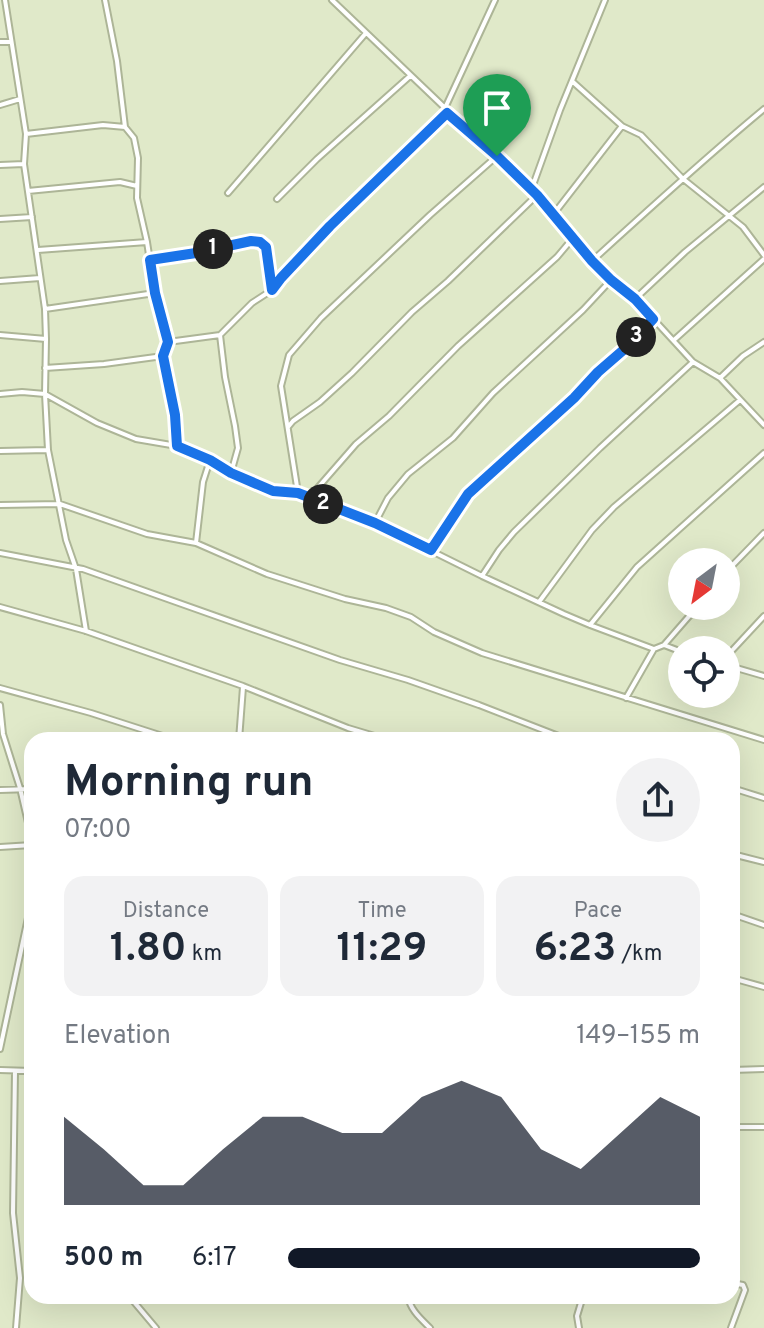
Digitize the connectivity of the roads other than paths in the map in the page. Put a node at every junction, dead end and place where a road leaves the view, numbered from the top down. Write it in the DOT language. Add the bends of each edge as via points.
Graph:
graph roads {
  1 [pos="5,0"];
  2 [pos="105,0"];
  3 [pos="495,0"];
  4 [pos="605,0"];
  5 [pos="334,1"];
  6 [pos="366,33"];
  7 [pos="0,42"];
  8 [pos="11,42"];
  9 [pos="410,76"];
  10 [pos="573,82"];
  11 [pos="20,99"];
  12 [pos="0,105"];
  13 [pos="764,109"];
  14 [pos="446,111"];
  15 [pos="622,126"];
  16 [pos="125,127"];
  17 [pos="26,134"];
  18 [pos="497,156"];
  19 [pos="24,164"];
  20 [pos="0,165"];
  21 [pos="682,178"];
  22 [pos="137,186"];
  23 [pos="764,187"];
  24 [pos="531,189"];
  25 [pos="27,191"];
  26 [pos="228,193"];
  27 [pos="537,195"];
  28 [pos="277,199"];
  29 [pos="729,214"];
  30 [pos="553,215"];
  31 [pos="32,217"];
  32 [pos="0,219"];
  33 [pos="573,238"];
  34 [pos="147,242"];
  35 [pos="37,250"];
  36 [pos="764,257"];
  37 [pos="150,260"];
  38 [pos="592,261"];
  39 [pos="40,278"];
  40 [pos="611,280"];
  41 [pos="0,281"];
  42 [pos="272,290"];
  43 [pos="155,293"];
  44 [pos="635,299"];
  45 [pos="45,309"];
  46 [pos="653,319"];
  47 [pos="0,335"];
  48 [pos="220,335"];
  49 [pos="46,339"];
  50 [pos="674,340"];
  51 [pos="168,342"];
  52 [pos="764,342"];
  53 [pos="163,356"];
  54 [pos="693,362"];
  55 [pos="45,368"];
  56 [pos="720,378"];
  57 [pos="0,394"];
  58 [pos="45,394"];
  59 [pos="740,400"];
  60 [pos="764,414"];
  61 [pos="759,418"];
  62 [pos="764,425"];
  63 [pos="288,427"];
  64 [pos="177,446"];
  65 [pos="48,450"];
  66 [pos="0,451"];
  67 [pos="764,453"];
  68 [pos="210,460"];
  69 [pos="231,473"];
  70 [pos="298,493"];
  71 [pos="308,499"];
  72 [pos="60,504"];
  73 [pos="0,505"];
  74 [pos="375,523"];
  75 [pos="764,533"];
  76 [pos="196,543"];
  77 [pos="431,550"];
  78 [pos="0,553"];
  79 [pos="740,558"];
  80 [pos="76,569"];
  81 [pos="482,576"];
  82 [pos="539,602"];
  83 [pos="0,607"];
  84 [pos="764,616"];
  85 [pos="686,620"];
  86 [pos="590,625"];
  87 [pos="86,631"];
  88 [pos="740,642"];
  89 [pos="664,645"];
  90 [pos="668,647"];
  91 [pos="654,649"];
  92 [pos="740,669"];
  93 [pos="764,676"];
  94 [pos="243,686"];
  95 [pos="0,688"];
  96 [pos="626,698"];
  97 [pos="0,705"];
  98 [pos="150,732"];
  99 [pos="240,732"];
  100 [pos="364,732"];
  101 [pos="548,732"];
  102 [pos="738,732"];
  103 [pos="740,733"];
  104 [pos="2,734"];
  105 [pos="764,740"];
  106 [pos="20,788"];
  107 [pos="24,788"];
  108 [pos="0,790"];
  109 [pos="740,790"];
  110 [pos="764,798"];
  111 [pos="24,806"];
  112 [pos="24,844"];
  113 [pos="0,847"];
  114 [pos="740,856"];
  115 [pos="764,862"];
  116 [pos="740,917"];
  117 [pos="764,925"];
  118 [pos="24,936"];
  119 [pos="740,980"];
  120 [pos="764,987"];
  121 [pos="0,1049"];
  122 [pos="764,1069"];
  123 [pos="0,1070"];
  124 [pos="740,1070"];
  125 [pos="15,1071"];
  126 [pos="24,1071"];
  127 [pos="740,1127"];
  128 [pos="764,1127"];
  129 [pos="740,1284"];
  130 [pos="136,1304"];
  131 [pos="411,1304"];
  132 [pos="581,1304"];
  133 [pos="740,1304"];
  134 [pos="740,1304"];
  135 [pos="16,1328"];
  136 [pos="156,1328"];
  137 [pos="430,1328"];
  138 [pos="579,1328"];
  139 [pos="731,1328"];
  1 -- 8 [label="street"];
  2 -- 16 [label="street"];
  3 -- 14 [label="street"];
  4 -- 10 [label="street"];
  5 -- 6 [label="street"];
  6 -- 9 [label="street"];
  6 -- 26 [label="street"];
  7 -- 8 [label="street"];
  8 -- 11 [label="street"];
  9 -- 14 [label="street"];
  9 -- 28 [label="street"];
  10 -- 15 [label="street"];
  10 -- 24 [label="street"];
  11 -- 12 [label="street"];
  11 -- 17 [label="street"];
  13 -- 21 [label="street"];
  14 -- 18 [label="street"];
  14 -- 42 [label="street"];
  15 -- 21 [label="street" via="641,135"];
  15 -- 30 [label="street"];
  16 -- 17 [label="street"];
  16 -- 22 [label="street" via="134,138"];
  17 -- 19 [label="street"];
  18 -- 24 [label="street"];
  18 -- 63 [label="street" via="321,318 289,355 281,386"];
  19 -- 20 [label="street"];
  19 -- 25 [label="street"];
  21 -- 29 [label="street"];
  21 -- 38 [label="street"];
  22 -- 25 [label="street" via="120,182"];
  22 -- 34 [label="street"];
  23 -- 29 [label="street"];
  24 -- 27 [label="street"];
  25 -- 31 [label="street"];
  27 -- 30 [label="street"];
  27 -- 63 [label="street" via="352,373"];
  29 -- 36 [label="street"];
  29 -- 44 [label="street"];
  30 -- 33 [label="street"];
  31 -- 32 [label="street"];
  31 -- 35 [label="street"];
  33 -- 38 [label="street"];
  33 -- 71 [label="street" via="356,444"];
  34 -- 35 [label="street"];
  34 -- 37 [label="street"];
  35 -- 39 [label="street"];
  36 -- 50 [label="street"];
  37 -- 42 [label="street" via="260,242 266,247"];
  37 -- 43 [label="street"];
  38 -- 40 [label="street"];
  39 -- 41 [label="street"];
  39 -- 45 [label="street"];
  40 -- 44 [label="street"];
  40 -- 74 [label="street" via="453,438 408,474"];
  42 -- 48 [label="street"];
  43 -- 45 [label="street"];
  43 -- 51 [label="street"];
  44 -- 46 [label="street"];
  45 -- 49 [label="street"];
  46 -- 50 [label="street"];
  46 -- 77 [label="street" via="468,494"];
  47 -- 49 [label="street"];
  48 -- 51 [label="street"];
  48 -- 69 [label="street" via="238,448"];
  49 -- 55 [label="street"];
  50 -- 54 [label="street"];
  51 -- 53 [label="street"];
  52 -- 56 [label="street"];
  53 -- 55 [label="street"];
  53 -- 64 [label="street"];
  54 -- 56 [label="street"];
  54 -- 81 [label="street" via="514,532"];
  55 -- 58 [label="street"];
  56 -- 59 [label="street"];
  57 -- 58 [label="street"];
  58 -- 64 [label="street" via="136,439"];
  58 -- 65 [label="street"];
  59 -- 61 [label="street"];
  59 -- 82 [label="street" via="614,507"];
  60 -- 61 [label="street"];
  61 -- 62 [label="street"];
  63 -- 70 [label="street"];
  64 -- 68 [label="street"];
  65 -- 66 [label="street"];
  65 -- 72 [label="street"];
  67 -- 86 [label="street" via="637,567"];
  68 -- 69 [label="street"];
  68 -- 76 [label="street"];
  69 -- 70 [label="street" via="273,491"];
  70 -- 71 [label="street"];
  71 -- 74 [label="street"];
  72 -- 73 [label="street"];
  72 -- 76 [label="street" via="147,534"];
  72 -- 80 [label="street"];
  74 -- 77 [label="street"];
  75 -- 79 [label="street"];
  76 -- 96 [label="street" via="267,574 411,617 482,653"];
  77 -- 81 [label="street"];
  78 -- 80 [label="street"];
  80 -- 87 [label="street"];
  80 -- 101 [label="street"];
  81 -- 82 [label="street"];
  82 -- 86 [label="street"];
  83 -- 87 [label="street"];
  84 -- 88 [label="street"];
  85 -- 89 [label="street"];
  86 -- 91 [label="street"];
  87 -- 94 [label="street"];
  89 -- 90 [label="street"];
  89 -- 91 [label="street"];
  91 -- 96 [label="street"];
  92 -- 93 [label="street"];
  94 -- 99 [label="street"];
  94 -- 100 [label="street"];
  95 -- 98 [label="street"];
  96 -- 102 [label="street"];
  97 -- 104 [label="street"];
  103 -- 105 [label="street"];
  104 -- 106 [label="street"];
  106 -- 107 [label="street"];
  106 -- 108 [label="street"];
  106 -- 111 [label="street"];
  109 -- 110 [label="street"];
  112 -- 113 [label="street"];
  114 -- 115 [label="street"];
  116 -- 117 [label="street"];
  118 -- 121 [label="street"];
  119 -- 120 [label="street"];
  122 -- 124 [label="street"];
  123 -- 125 [label="street"];
  125 -- 126 [label="street"];
  125 -- 135 [label="street" via="13,1213 20,1278"];
  127 -- 128 [label="street"];
  129 -- 134 [label="street" via="745,1290"];
  130 -- 136 [label="street"];
  131 -- 137 [label="street"];
  132 -- 138 [label="street"];
  133 -- 139 [label="street"];
}
